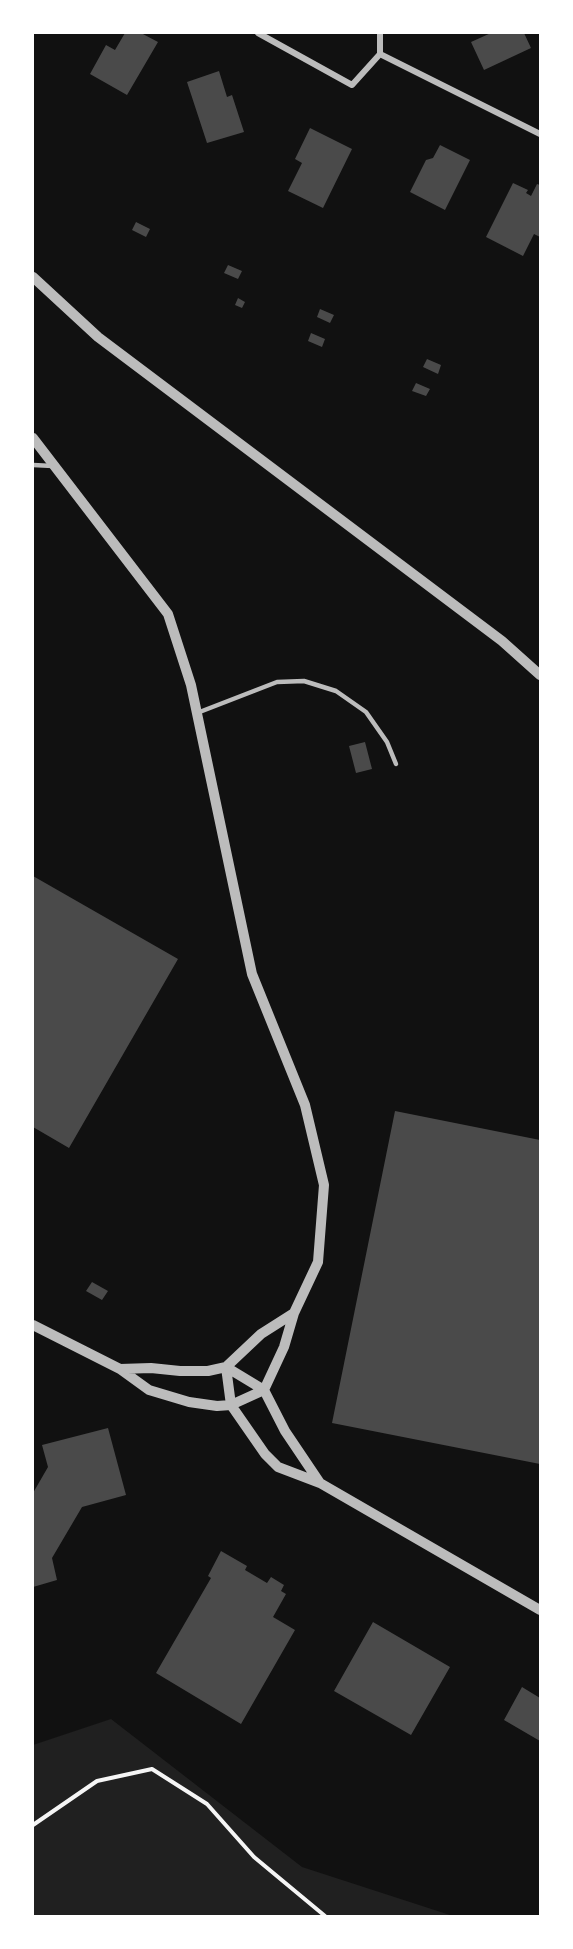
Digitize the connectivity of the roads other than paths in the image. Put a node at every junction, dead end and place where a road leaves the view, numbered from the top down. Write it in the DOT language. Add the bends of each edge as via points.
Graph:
graph roads {
  1 [pos="258,33"];
  2 [pos="380,33"];
  3 [pos="380,54"];
  4 [pos="540,134"];
  5 [pos="33,277"];
  6 [pos="33,438"];
  7 [pos="33,465"];
  8 [pos="56,466"];
  9 [pos="540,675"];
  10 [pos="197,713"];
  11 [pos="396,764"];
  12 [pos="294,1313"];
  13 [pos="33,1325"];
  14 [pos="226,1367"];
  15 [pos="120,1369"];
  16 [pos="264,1390"];
  17 [pos="231,1405"];
  18 [pos="320,1483"];
  19 [pos="540,1610"];
  1 -- 3 [label="street" via="351,85"];
  2 -- 3 [label="street"];
  3 -- 4 [label="street"];
  5 -- 9 [label="street" via="98,337 502,641"];
  6 -- 8 [label="street"];
  7 -- 8 [label="lane"];
  8 -- 10 [label="street" via="168,614"];
  10 -- 11 [label="lane" via="277,682 304,681 336,691 366,712 387,742"];
  10 -- 12 [label="street" via="252,974 305,1105 324,1185 318,1262"];
  12 -- 14 [label="street" via="261,1334"];
  12 -- 16 [label="street" via="284,1347"];
  13 -- 15 [label="street"];
  14 -- 15 [label="street" via="189,1371"];
  14 -- 16 [label="street"];
  14 -- 17 [label="street"];
  15 -- 17 [label="street" via="149,1390 189,1402"];
  16 -- 17 [label="street"];
  16 -- 18 [label="street" via="285,1431"];
  17 -- 18 [label="street" via="278,1467"];
  18 -- 19 [label="street"];
}
